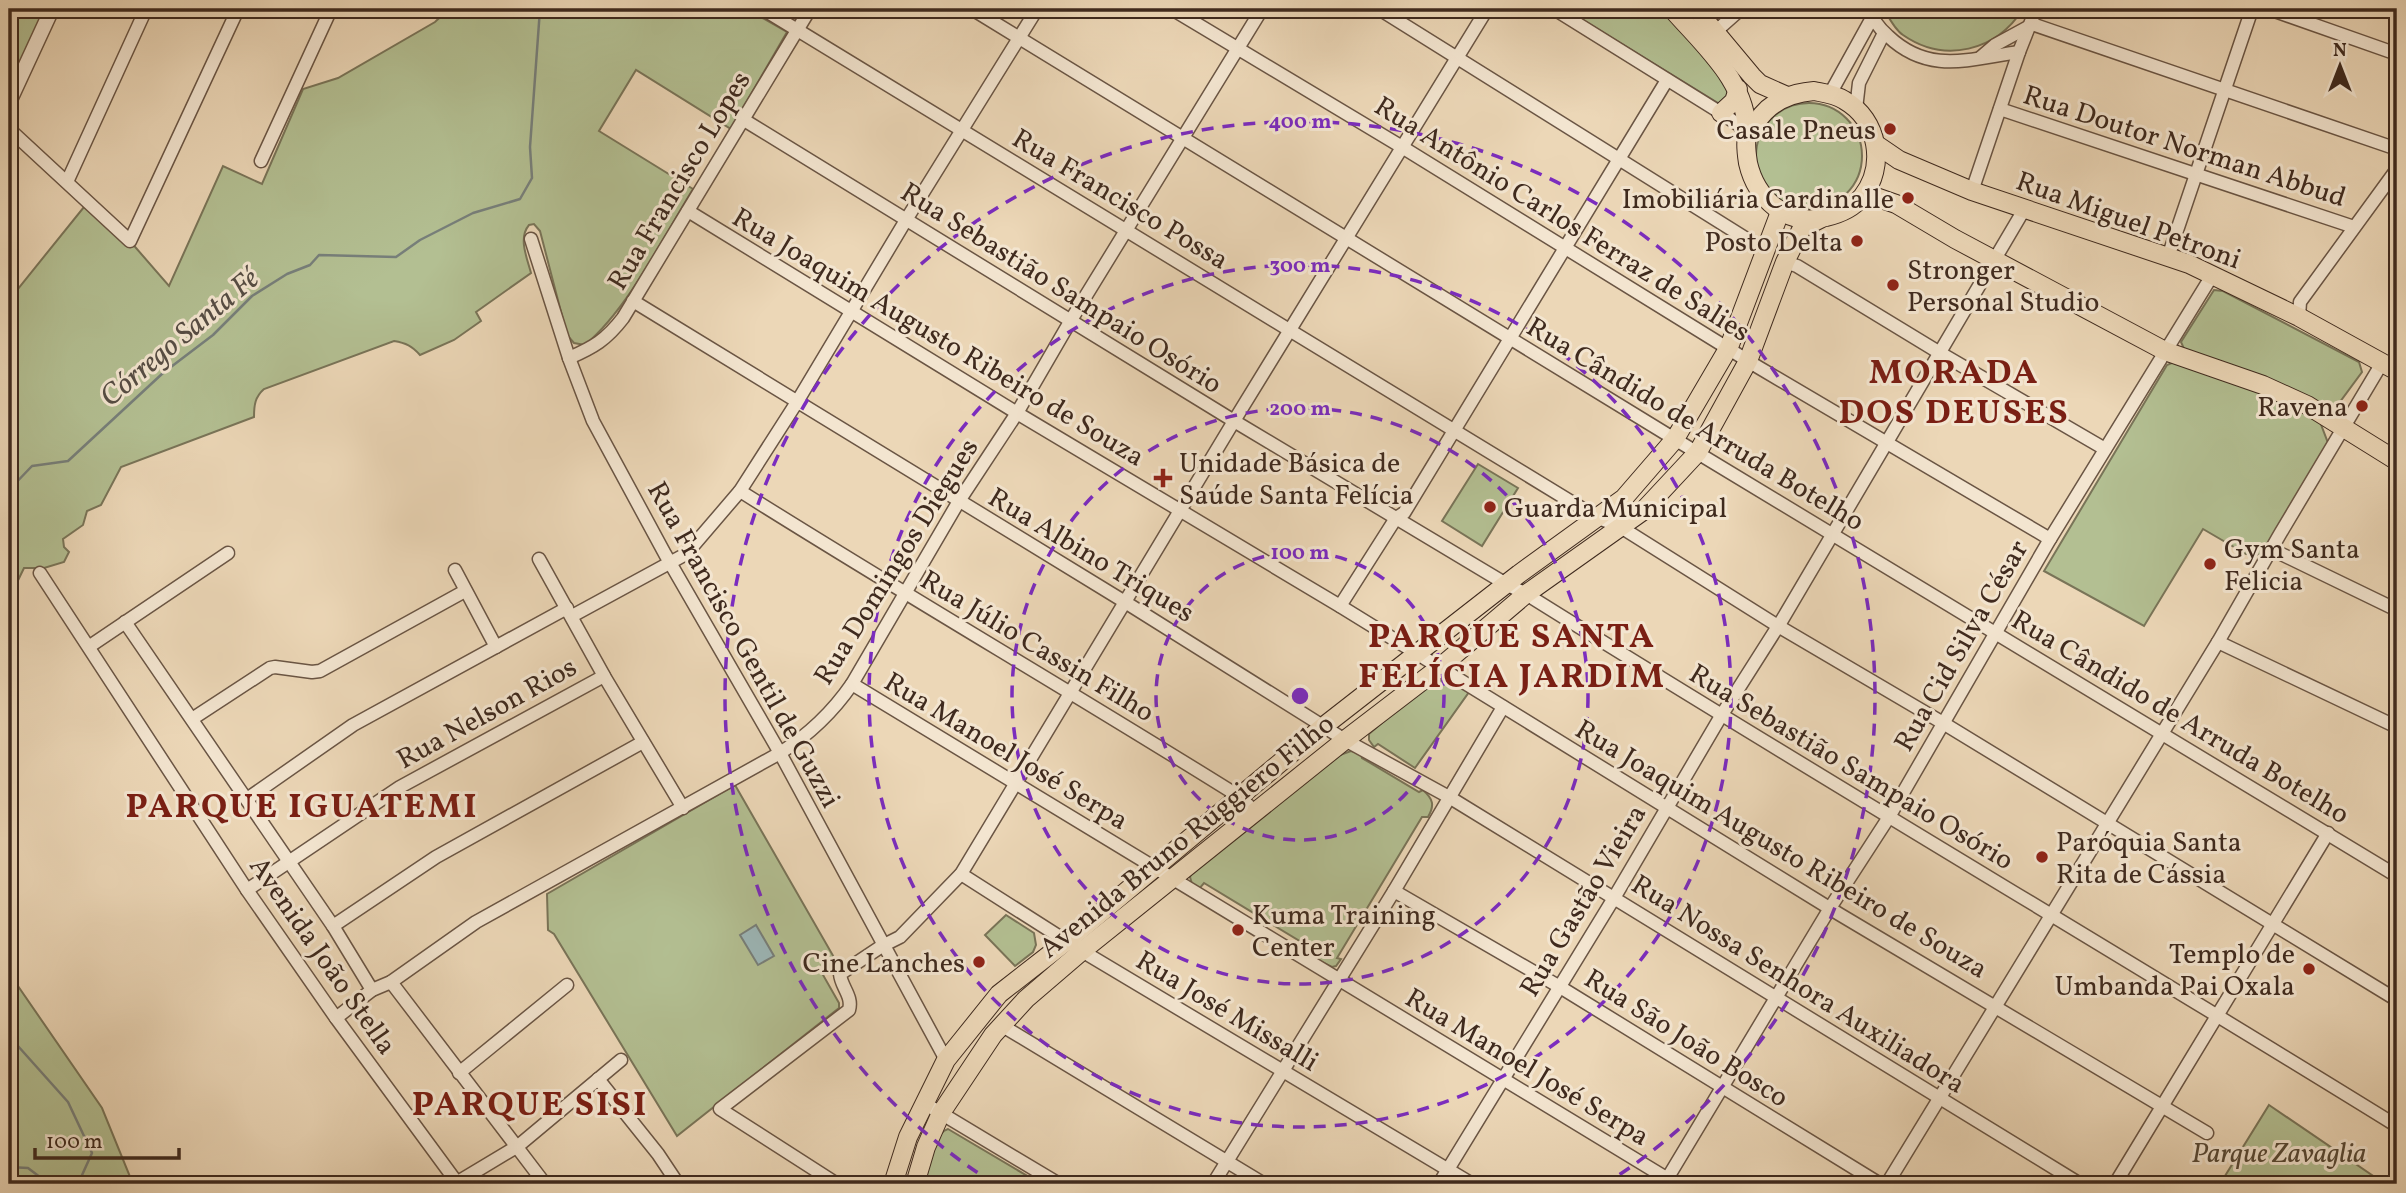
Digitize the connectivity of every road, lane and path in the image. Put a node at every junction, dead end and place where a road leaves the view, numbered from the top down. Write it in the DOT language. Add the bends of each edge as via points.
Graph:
graph roads {
  1 [pos="52,9"];
  2 [pos="146,9"];
  3 [pos="238,9"];
  4 [pos="331,9"];
  5 [pos="763,9"];
  6 [pos="810,9"];
  7 [pos="972,9"];
  8 [pos="1037,9"];
  9 [pos="1172,9"];
  10 [pos="1262,9"];
  11 [pos="1379,9"];
  12 [pos="1487,9"];
  13 [pos="1554,9"];
  14 [pos="1672,9"];
  15 [pos="1696,9"];
  16 [pos="1741,9"];
  17 [pos="2036,9"];
  18 [pos="2252,9"];
  19 [pos="2269,9"];
  20 [pos="1871,13"];
  21 [pos="2030,26"];
  22 [pos="797,29"];
  23 [pos="1715,32"];
  24 [pos="1884,33"];
  25 [pos="1020,37"];
  26 [pos="1236,49"];
  27 [pos="2019,52"];
  28 [pos="2397,54"];
  29 [pos="1459,58"];
  30 [pos="1982,58"];
  31 [pos="1667,80"];
  32 [pos="2008,83"];
  33 [pos="1738,89"];
  34 [pos="2225,89"];
  35 [pos="1830,94"];
  36 [pos="1787,96"];
  37 [pos="9,102"];
  38 [pos="1856,109"];
  39 [pos="2000,109"];
  40 [pos="1721,113"];
  41 [pos="744,120"];
  42 [pos="9,129"];
  43 [pos="962,130"];
  44 [pos="1747,137"];
  45 [pos="1182,138"];
  46 [pos="1877,145"];
  47 [pos="1402,147"];
  48 [pos="2397,149"];
  49 [pos="1621,158"];
  50 [pos="261,161"];
  51 [pos="2397,169"];
  52 [pos="2197,175"];
  53 [pos="67,182"];
  54 [pos="1972,191"];
  55 [pos="1861,198"];
  56 [pos="2025,208"];
  57 [pos="688,211"];
  58 [pos="1780,212"];
  59 [pos="1820,219"];
  60 [pos="906,220"];
  61 [pos="2354,227"];
  62 [pos="1126,229"];
  63 [pos="1346,237"];
  64 [pos="531,239"];
  65 [pos="1566,247"];
  66 [pos="1766,251"];
  67 [pos="2168,257"];
  68 [pos="1996,260"];
  69 [pos="1786,262"];
  70 [pos="2213,274"];
  71 [pos="633,301"];
  72 [pos="2294,309"];
  73 [pos="853,312"];
  74 [pos="1071,320"];
  75 [pos="1291,331"];
  76 [pos="1512,339"];
  77 [pos="1729,347"];
  78 [pos="2165,351"];
  79 [pos="1940,353"];
  80 [pos="569,358"];
  81 [pos="1748,360"];
  82 [pos="2390,367"];
  83 [pos="797,402"];
  84 [pos="1017,413"];
  85 [pos="1234,421"];
  86 [pos="1455,429"];
  87 [pos="2343,429"];
  88 [pos="1675,439"];
  89 [pos="1886,444"];
  90 [pos="2105,449"];
  91 [pos="1698,452"];
  92 [pos="2397,461"];
  93 [pos="740,491"];
  94 [pos="959,501"];
  95 [pos="1180,511"];
  96 [pos="1596,517"];
  97 [pos="1396,518"];
  98 [pos="1619,526"];
  99 [pos="1833,534"];
  100 [pos="2050,539"];
  101 [pos="2271,549"];
  102 [pos="228,553"];
  103 [pos="539,559"];
  104 [pos="670,563"];
  105 [pos="455,570"];
  106 [pos="40,573"];
  107 [pos="1506,584"];
  108 [pos="466,591"];
  109 [pos="904,593"];
  110 [pos="1526,594"];
  111 [pos="1125,603"];
  112 [pos="1340,606"];
  113 [pos="2397,610"];
  114 [pos="569,612"];
  115 [pos="125,622"];
  116 [pos="1779,626"];
  117 [pos="1996,633"];
  118 [pos="2218,642"];
  119 [pos="90,646"];
  120 [pos="496,647"];
  121 [pos="1418,654"];
  122 [pos="1439,668"];
  123 [pos="604,676"];
  124 [pos="852,684"];
  125 [pos="1071,692"];
  126 [pos="1503,707"];
  127 [pos="1721,716"];
  128 [pos="192,719"];
  129 [pos="2395,722"];
  130 [pos="1943,723"];
  131 [pos="1324,726"];
  132 [pos="2163,732"];
  133 [pos="1345,740"];
  134 [pos="643,742"];
  135 [pos="780,753"];
  136 [pos="1015,783"];
  137 [pos="1240,797"];
  138 [pos="1449,797"];
  139 [pos="247,799"];
  140 [pos="683,808"];
  141 [pos="1666,808"];
  142 [pos="1256,813"];
  143 [pos="1889,817"];
  144 [pos="2107,825"];
  145 [pos="2328,833"];
  146 [pos="288,864"];
  147 [pos="1154,868"];
  148 [pos="961,874"];
  149 [pos="2397,876"];
  150 [pos="1173,880"];
  151 [pos="247,890"];
  152 [pos="1394,891"];
  153 [pos="1614,898"];
  154 [pos="1830,908"];
  155 [pos="2053,916"];
  156 [pos="2272,925"];
  157 [pos="333,926"];
  158 [pos="883,946"];
  159 [pos="1075,946"];
  160 [pos="1339,979"];
  161 [pos="391,982"];
  162 [pos="567,985"];
  163 [pos="1560,987"];
  164 [pos="372,990"];
  165 [pos="1778,997"];
  166 [pos="2397,1000"];
  167 [pos="1997,1006"];
  168 [pos="2218,1016"];
  169 [pos="336,1018"];
  170 [pos="1001,1025"];
  171 [pos="621,1059"];
  172 [pos="946,1059"];
  173 [pos="1282,1071"];
  174 [pos="459,1073"];
  175 [pos="598,1079"];
  176 [pos="1502,1080"];
  177 [pos="1721,1088"];
  178 [pos="1939,1098"];
  179 [pos="924,1103"];
  180 [pos="2161,1107"];
  181 [pos="941,1113"];
  182 [pos="2397,1126"];
  183 [pos="2207,1133"];
  184 [pos="518,1146"];
  185 [pos="1227,1162"];
  186 [pos="1447,1169"];
  187 [pos="1669,1182"];
  188 [pos="458,1183"];
  189 [pos="545,1184"];
  190 [pos="678,1184"];
  191 [pos="837,1184"];
  192 [pos="893,1184"];
  193 [pos="915,1184"];
  194 [pos="1059,1184"];
  195 [pos="1213,1184"];
  196 [pos="1264,1184"];
  197 [pos="1439,1184"];
  198 [pos="1472,1184"];
  199 [pos="1880,1184"];
  200 [pos="1887,1184"];
  201 [pos="2080,1184"];
  202 [pos="2115,1184"];
  1 -- 37 [label="street"];
  2 -- 53 [label="street"];
  3 -- 53 [label="street" via="130,241"];
  4 -- 50 [label="street"];
  5 -- 22 [label="street, Rua Francisco Possa"];
  6 -- 22 [label="street, Rua Francisco Lopes"];
  7 -- 25 [label="street, Rua Cândido de Arruda Botelho"];
  8 -- 25 [label="street"];
  9 -- 26 [label="street, Rua Antônio Carlos Ferraz de Salies"];
  10 -- 26 [label="street, Rua Domingos Diegues"];
  11 -- 29 [label="street"];
  12 -- 29 [label="street"];
  13 -- 31 [label="street"];
  14 -- 33 [label="main road"];
  15 -- 23 [label="main road"];
  16 -- 23 [label="street"];
  17 -- 21 [label="street"];
  18 -- 34 [label="street"];
  19 -- 28 [label="street"];
  20 -- 24 [label="street"];
  20 -- 35 [label="street"];
  21 -- 27 [label="street"];
  21 -- 30 [label="street" via="1995,45"];
  21 -- 34 [label="street"];
  22 -- 41 [label="street, Rua Francisco Lopes"];
  22 -- 43 [label="street, Rua Francisco Possa"];
  23 -- 36 [label="main road" via="1760,84"];
  24 -- 30 [label="street" via="1914,54 1937,62"];
  24 -- 38 [label="street" via="1859,83"];
  25 -- 43 [label="street"];
  25 -- 45 [label="street, Rua Cândido de Arruda Botelho"];
  26 -- 45 [label="street, Rua Domingos Diegues"];
  26 -- 47 [label="street, Rua Antônio Carlos Ferraz de Salies"];
  27 -- 30 [label="street"];
  27 -- 32 [label="street"];
  29 -- 47 [label="street"];
  29 -- 49 [label="street"];
  30 -- 32 [label="street" via="1994,60 2006,70"];
  31 -- 40 [label="street"];
  31 -- 49 [label="street"];
  32 -- 39 [label="street"];
  33 -- 40 [label="main road" via="1734,101"];
  33 -- 44 [label="main road" via="1748,118"];
  34 -- 48 [label="street"];
  34 -- 52 [label="street"];
  35 -- 36 [label="main road" via="1814,91"];
  35 -- 38 [label="main road"];
  36 -- 44 [label="main road" via="1762,114"];
  38 -- 46 [label="main road" via="1870,126"];
  39 -- 52 [label="street, Rua Doutor Norman Abbud"];
  39 -- 54 [label="street"];
  40 -- 44 [label="street"];
  41 -- 57 [label="street, Rua Francisco Lopes"];
  41 -- 60 [label="street, Rua Sebastião Sampaio Osório"];
  42 -- 53 [label="street"];
  43 -- 60 [label="street"];
  43 -- 62 [label="street, Rua Francisco Possa"];
  44 -- 58 [label="main road" via="1752,180"];
  45 -- 62 [label="street, Rua Domingos Diegues"];
  45 -- 63 [label="street, Rua Cândido de Arruda Botelho"];
  46 -- 54 [label="main road, Rua Miguel Petroni" via="1899,160"];
  46 -- 55 [label="main road" via="1875,168"];
  47 -- 63 [label="street"];
  47 -- 65 [label="street, Rua Antônio Carlos Ferraz de Salies"];
  49 -- 65 [label="street"];
  49 -- 66 [label="street"];
  51 -- 61 [label="street"];
  52 -- 61 [label="street, Rua Doutor Norman Abbud"];
  52 -- 67 [label="street"];
  54 -- 56 [label="main road, Rua Miguel Petroni"];
  55 -- 59 [label="main road" via="1838,214"];
  55 -- 68 [label="main road" via="1876,197 1896,204"];
  56 -- 67 [label="main road, Rua Miguel Petroni"];
  56 -- 68 [label="street, Rua Gastão Vieira"];
  57 -- 71 [label="street, Rua Francisco Lopes"];
  57 -- 73 [label="street, Rua Joaquim Augusto Ribeiro de Souza"];
  58 -- 59 [label="main road"];
  58 -- 66 [label="main road, Avenida Bruno Ruggiero Filho"];
  59 -- 69 [label="main road, Avenida Bruno Ruggiero Filho" via="1802,228"];
  60 -- 73 [label="street"];
  60 -- 74 [label="street, Rua Sebastião Sampaio Osório"];
  61 -- 72 [label="street"];
  62 -- 74 [label="street, Rua Domingos Diegues"];
  62 -- 75 [label="street, Rua Francisco Possa"];
  63 -- 75 [label="street"];
  63 -- 76 [label="street, Rua Cândido de Arruda Botelho"];
  64 -- 80 [label="street, Rua Francisco Gentil de Guzzi"];
  65 -- 76 [label="street"];
  65 -- 77 [label="street, Rua Antônio Carlos Ferraz de Salies"];
  66 -- 77 [label="main road, Avenida Bruno Ruggiero Filho"];
  67 -- 70 [label="main road, Rua Miguel Petroni"];
  68 -- 78 [label="main road"];
  68 -- 79 [label="street, Rua Gastão Vieira"];
  69 -- 79 [label="street"];
  69 -- 81 [label="main road, Avenida Bruno Ruggiero Filho"];
  70 -- 72 [label="main road, Rua Miguel Petroni"];
  70 -- 78 [label="street, Rua Cid Silva César"];
  71 -- 80 [label="street, Rua Francisco Lopes" via="610,334"];
  71 -- 83 [label="street, Rua Albino Triques"];
  72 -- 82 [label="main road, Rua Miguel Petroni"];
  73 -- 83 [label="street"];
  73 -- 84 [label="street, Rua Joaquim Augusto Ribeiro de Souza"];
  74 -- 84 [label="street, Rua Domingos Diegues"];
  74 -- 85 [label="street, Rua Sebastião Sampaio Osório"];
  75 -- 85 [label="street"];
  75 -- 86 [label="street, Rua Francisco Possa"];
  76 -- 86 [label="street"];
  76 -- 88 [label="street, Rua Cândido de Arruda Botelho"];
  77 -- 81 [label="street, Rua Antônio Carlos Ferraz de Salies"];
  77 -- 88 [label="main road, Avenida Bruno Ruggiero Filho"];
  78 -- 87 [label="main road" via="2263,385 2307,405"];
  78 -- 90 [label="street, Rua Cid Silva César"];
  79 -- 89 [label="street, Rua Gastão Vieira"];
  79 -- 90 [label="street"];
  80 -- 104 [label="street, Rua Francisco Gentil de Guzzi" via="593,421"];
  81 -- 89 [label="street, Rua Antônio Carlos Ferraz de Salies"];
  81 -- 91 [label="main road, Avenida Bruno Ruggiero Filho"];
  82 -- 87 [label="street"];
  83 -- 93 [label="street"];
  83 -- 94 [label="street, Rua Albino Triques"];
  84 -- 94 [label="street, Rua Domingos Diegues"];
  84 -- 95 [label="street, Rua Joaquim Augusto Ribeiro de Souza"];
  85 -- 95 [label="street"];
  85 -- 97 [label="street, Rua Sebastião Sampaio Osório"];
  86 -- 96 [label="street, Rua Francisco Possa"];
  86 -- 97 [label="street" via="1404,513"];
  87 -- 92 [label="main road"];
  87 -- 101 [label="street"];
  88 -- 91 [label="street, Rua Cândido de Arruda Botelho"];
  88 -- 96 [label="main road, Avenida Bruno Ruggiero Filho" via="1624,498"];
  89 -- 99 [label="street, Rua Gastão Vieira"];
  89 -- 100 [label="street, Rua Antônio Carlos Ferraz de Salies"];
  90 -- 100 [label="street, Rua Cid Silva César"];
  91 -- 98 [label="main road, Avenida Bruno Ruggiero Filho" via="1643,511"];
  91 -- 99 [label="street, Rua Cândido de Arruda Botelho"];
  93 -- 104 [label="street" via="686,554"];
  93 -- 109 [label="street, Rua Júlio Cassin Filho"];
  94 -- 109 [label="street, Rua Domingos Diegues"];
  94 -- 111 [label="street, Rua Albino Triques"];
  95 -- 111 [label="street"];
  95 -- 112 [label="street, Rua Joaquim Augusto Ribeiro de Souza"];
  96 -- 98 [label="street, Rua Francisco Possa"];
  96 -- 107 [label="main road, Avenida Bruno Ruggiero Filho"];
  97 -- 107 [label="street, Rua Sebastião Sampaio Osório"];
  97 -- 112 [label="street"];
  98 -- 110 [label="main road, Avenida Bruno Ruggiero Filho"];
  98 -- 116 [label="street, Rua Francisco Possa"];
  99 -- 116 [label="street, Rua Gastão Vieira"];
  99 -- 117 [label="street, Rua Cândido de Arruda Botelho"];
  100 -- 117 [label="street, Rua Cid Silva César"];
  101 -- 113 [label="street"];
  101 -- 118 [label="street"];
  102 -- 115 [label="street"];
  103 -- 114 [label="street"];
  104 -- 114 [label="street"];
  104 -- 135 [label="street, Rua Francisco Gentil de Guzzi"];
  105 -- 108 [label="street"];
  106 -- 119 [label="street, Avenida João Stella"];
  107 -- 110 [label="street, Rua Sebastião Sampaio Osório"];
  107 -- 121 [label="main road, Avenida Bruno Ruggiero Filho"];
  108 -- 120 [label="street"];
  108 -- 128 [label="street" via="320,671 270,668"];
  109 -- 124 [label="street, Rua Domingos Diegues"];
  109 -- 125 [label="street, Rua Júlio Cassin Filho"];
  110 -- 122 [label="main road, Avenida Bruno Ruggiero Filho"];
  110 -- 127 [label="street, Rua Sebastião Sampaio Osório"];
  111 -- 125 [label="street"];
  111 -- 131 [label="street, Rua Albino Triques"];
  112 -- 121 [label="street, Rua Joaquim Augusto Ribeiro de Souza"];
  114 -- 120 [label="street"];
  114 -- 123 [label="street"];
  115 -- 119 [label="street"];
  115 -- 128 [label="street"];
  116 -- 127 [label="street, Rua Gastão Vieira"];
  116 -- 130 [label="street, Rua Francisco Possa"];
  117 -- 130 [label="street, Rua Cid Silva César"];
  117 -- 132 [label="street, Rua Cândido de Arruda Botelho"];
  118 -- 129 [label="street"];
  118 -- 132 [label="street"];
  119 -- 151 [label="street, Avenida João Stella"];
  120 -- 139 [label="street" via="353,725"];
  121 -- 122 [label="street, Rua Joaquim Augusto Ribeiro de Souza"];
  121 -- 131 [label="main road, Avenida Bruno Ruggiero Filho"];
  122 -- 126 [label="street, Rua Joaquim Augusto Ribeiro de Souza"];
  122 -- 133 [label="main road, Avenida Bruno Ruggiero Filho"];
  123 -- 134 [label="street"];
  123 -- 146 [label="street, Rua Nelson Rios" via="400,786"];
  124 -- 135 [label="street, Rua Domingos Diegues" via="808,735"];
  124 -- 136 [label="street, Rua Manoel José Serpa"];
  125 -- 136 [label="street"];
  125 -- 137 [label="street, Rua Júlio Cassin Filho"];
  126 -- 138 [label="street"];
  126 -- 141 [label="street, Rua Joaquim Augusto Ribeiro de Souza"];
  127 -- 141 [label="street, Rua Gastão Vieira"];
  127 -- 143 [label="street, Rua Sebastião Sampaio Osório"];
  128 -- 139 [label="street"];
  130 -- 143 [label="street, Rua Cid Silva César"];
  130 -- 144 [label="street, Rua Francisco Possa"];
  131 -- 133 [label="street, Rua Albino Triques"];
  131 -- 137 [label="main road, Avenida Bruno Ruggiero Filho"];
  132 -- 144 [label="street"];
  132 -- 145 [label="street, Rua Cândido de Arruda Botelho"];
  133 -- 138 [label="street, Rua Nossa Senhora Auxiliadora"];
  133 -- 142 [label="main road, Avenida Bruno Ruggiero Filho"];
  134 -- 140 [label="street"];
  134 -- 157 [label="street" via="436,857"];
  135 -- 140 [label="street, Rua Domingos Diegues"];
  135 -- 158 [label="street, Rua Francisco Gentil de Guzzi"];
  136 -- 147 [label="street, Rua Manoel José Serpa"];
  136 -- 148 [label="street"];
  137 -- 142 [label="street, Rua Júlio Cassin Filho"];
  137 -- 147 [label="main road, Avenida Bruno Ruggiero Filho"];
  138 -- 152 [label="street"];
  138 -- 153 [label="street, Rua Nossa Senhora Auxiliadora"];
  139 -- 146 [label="street"];
  140 -- 161 [label="street, Rua Domingos Diegues" via="476,922"];
  141 -- 153 [label="street, Rua Gastão Vieira"];
  141 -- 154 [label="street, Rua Joaquim Augusto Ribeiro de Souza"];
  142 -- 150 [label="main road, Avenida Bruno Ruggiero Filho"];
  143 -- 154 [label="street, Rua Cid Silva César"];
  143 -- 155 [label="street, Rua Sebastião Sampaio Osório"];
  144 -- 155 [label="street"];
  144 -- 156 [label="street, Rua Francisco Possa"];
  145 -- 149 [label="street, Rua Cândido de Arruda Botelho"];
  145 -- 156 [label="street"];
  146 -- 151 [label="street, Rua Nelson Rios"];
  146 -- 157 [label="street"];
  147 -- 150 [label="street, Rua Manoel José Serpa"];
  147 -- 159 [label="main road, Avenida Bruno Ruggiero Filho"];
  148 -- 158 [label="street" via="907,931"];
  148 -- 159 [label="street, Rua José Missalli"];
  150 -- 159 [label="main road, Avenida Bruno Ruggiero Filho"];
  150 -- 160 [label="street, Rua Manoel José Serpa"];
  151 -- 169 [label="street, Avenida João Stella"];
  152 -- 160 [label="street"];
  152 -- 163 [label="street, Rua São João Bosco"];
  153 -- 163 [label="street, Rua Gastão Vieira"];
  153 -- 165 [label="street, Rua Nossa Senhora Auxiliadora"];
  154 -- 165 [label="street, Rua Cid Silva César"];
  154 -- 167 [label="street, Rua Joaquim Augusto Ribeiro de Souza"];
  155 -- 167 [label="street"];
  155 -- 168 [label="street, Rua Sebastião Sampaio Osório"];
  156 -- 166 [label="street, Rua Francisco Possa"];
  156 -- 168 [label="street"];
  157 -- 164 [label="street"];
  158 -- 172 [label="street, Rua Francisco Gentil de Guzzi"];
  158 -- 191 [label="street" via="840,974 851,1003 849,1010 720,1109"];
  159 -- 170 [label="main road, Avenida Bruno Ruggiero Filho"];
  159 -- 172 [label="main road, Avenida Bruno Ruggiero Filho" via="999,994"];
  159 -- 173 [label="street, Rua José Missalli"];
  160 -- 173 [label="street"];
  160 -- 176 [label="street, Rua Manoel José Serpa"];
  161 -- 164 [label="street, Rua Domingos Diegues"];
  161 -- 174 [label="street"];
  162 -- 174 [label="street"];
  163 -- 176 [label="street, Rua Gastão Vieira"];
  163 -- 177 [label="street, Rua São João Bosco"];
  164 -- 169 [label="street, Rua Domingos Diegues"];
  165 -- 177 [label="street, Rua Cid Silva César"];
  165 -- 178 [label="street, Rua Nossa Senhora Auxiliadora"];
  167 -- 178 [label="street"];
  167 -- 180 [label="street, Rua Joaquim Augusto Ribeiro de Souza"];
  168 -- 180 [label="street"];
  168 -- 182 [label="street, Rua Sebastião Sampaio Osório"];
  169 -- 188 [label="street, Avenida João Stella"];
  170 -- 181 [label="main road, Avenida Bruno Ruggiero Filho"];
  170 -- 185 [label="street"];
  171 -- 175 [label="street"];
  172 -- 179 [label="main road, Avenida Bruno Ruggiero Filho"];
  173 -- 185 [label="street"];
  173 -- 186 [label="street, Rua José Missalli"];
  174 -- 184 [label="street"];
  175 -- 184 [label="street"];
  175 -- 190 [label="street"];
  176 -- 186 [label="street, Rua Gastão Vieira"];
  176 -- 187 [label="street, Rua Manoel José Serpa"];
  177 -- 187 [label="street, Rua Cid Silva César"];
  177 -- 199 [label="street, Rua São João Bosco"];
  178 -- 200 [label="street"];
  178 -- 201 [label="street, Rua Nossa Senhora Auxiliadora"];
  179 -- 181 [label="street"];
  179 -- 192 [label="main road, Avenida Bruno Ruggiero Filho"];
  180 -- 183 [label="street, Rua Joaquim Augusto Ribeiro de Souza"];
  180 -- 202 [label="street"];
  181 -- 193 [label="main road, Avenida Bruno Ruggiero Filho"];
  181 -- 194 [label="street"];
  184 -- 188 [label="street"];
  184 -- 189 [label="street"];
  185 -- 195 [label="street"];
  185 -- 196 [label="street"];
  186 -- 197 [label="street, Rua Gastão Vieira"];
  186 -- 198 [label="street, Rua José Missalli"];
}
